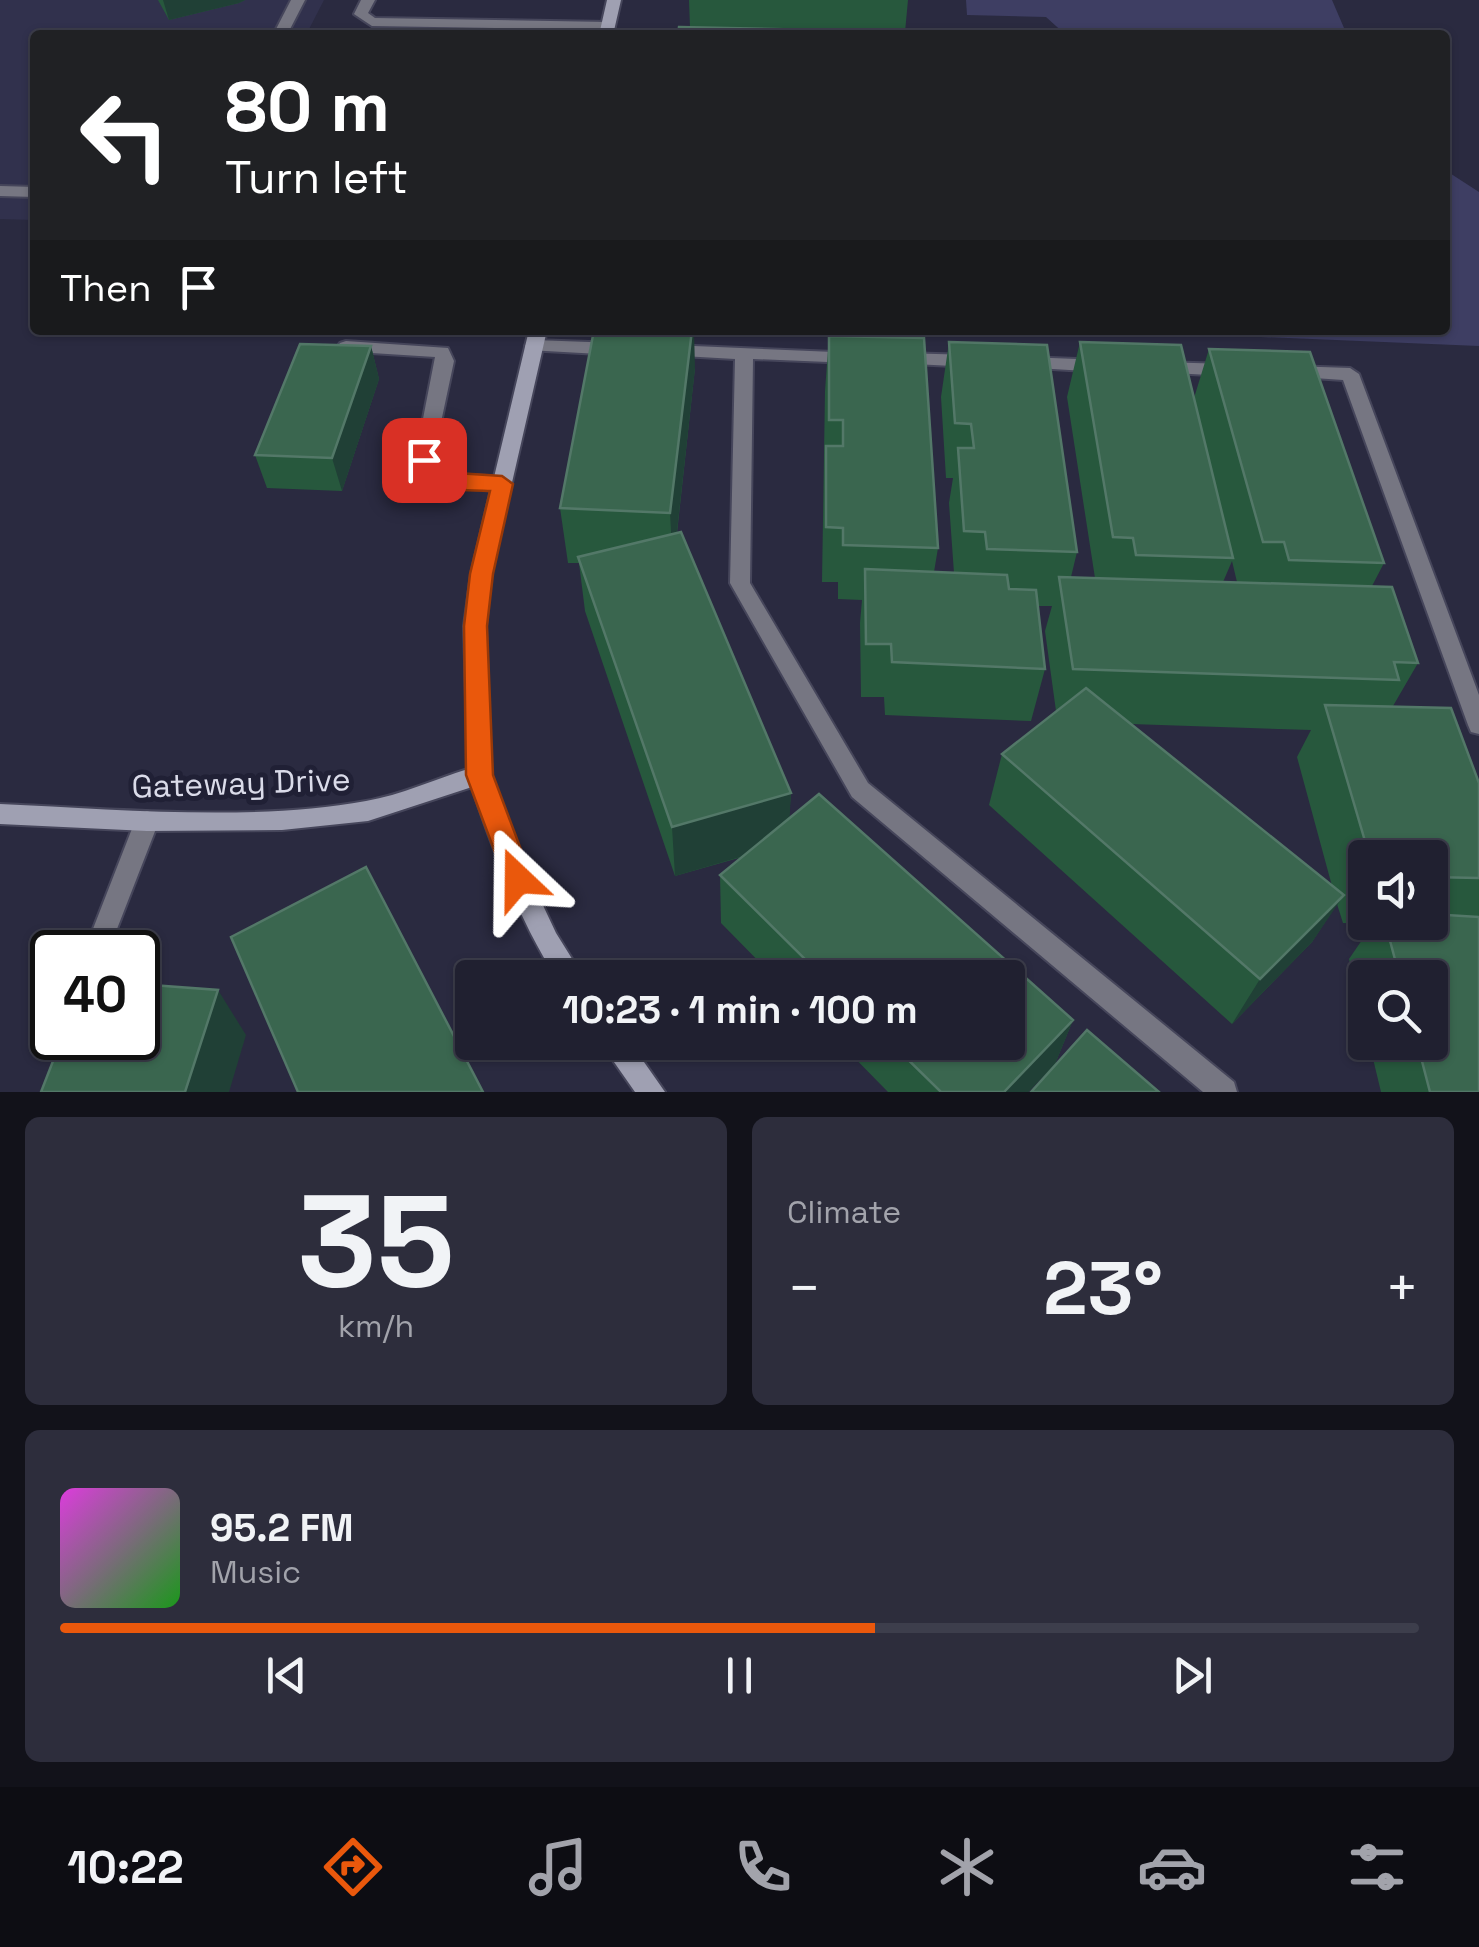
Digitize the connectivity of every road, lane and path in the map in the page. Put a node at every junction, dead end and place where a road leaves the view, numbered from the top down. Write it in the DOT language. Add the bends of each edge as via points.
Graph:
graph roads {
  1 [pos="298,0"];
  2 [pos="368,0"];
  3 [pos="614,0"];
  4 [pos="283,30"];
  5 [pos="581,30"];
  6 [pos="607,30"];
  7 [pos="0,192"];
  8 [pos="30,192"];
  9 [pos="536,338"];
  10 [pos="339,347"];
  11 [pos="744,354"];
  12 [pos="502,484"];
  13 [pos="1479,725"];
  14 [pos="480,775"];
  15 [pos="0,814"];
  16 [pos="147,821"];
  17 [pos="105,930"];
  18 [pos="559,960"];
  19 [pos="627,1060"];
  20 [pos="652,1092"];
  21 [pos="1224,1092"];
  1 -- 4 [label="lane"];
  2 -- 5 [label="lane" via="361,14 372,22"];
  3 -- 6 [label="street"];
  7 -- 8 [label="lane"];
  9 -- 11 [label="lane"];
  9 -- 12 [label="street"];
  10 -- 12 [label="lane" via="442,352 446,361 426,472 436,479"];
  11 -- 13 [label="lane" via="1350,374"];
  11 -- 21 [label="lane" via="740,583 860,790"];
  12 -- 14 [label="street" via="476,626"];
  14 -- 16 [label="street, Gateway Drive" via="368,811 282,820"];
  14 -- 18 [label="street" via="511,864"];
  15 -- 16 [label="street, Gateway Drive"];
  16 -- 17 [label="lane"];
  19 -- 20 [label="street"];
}
